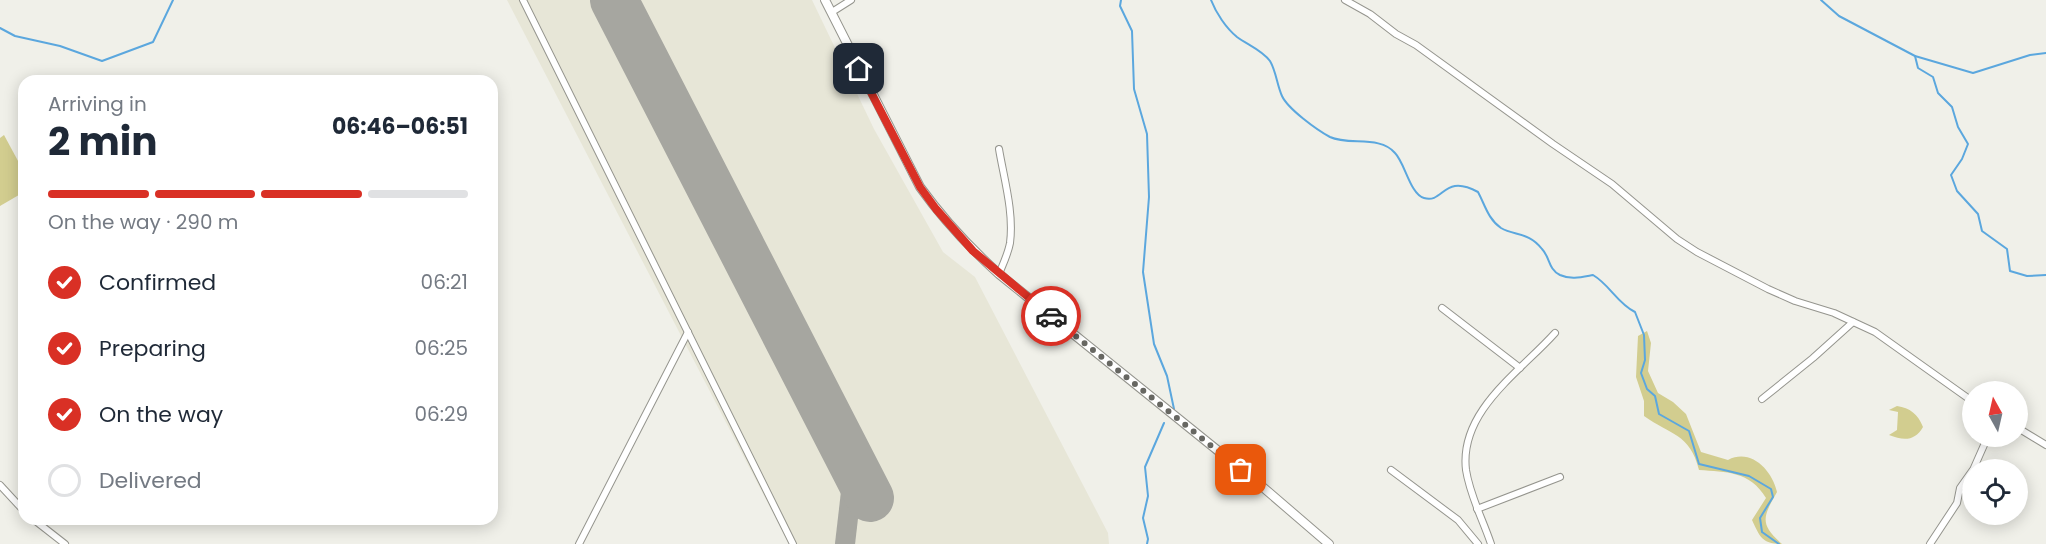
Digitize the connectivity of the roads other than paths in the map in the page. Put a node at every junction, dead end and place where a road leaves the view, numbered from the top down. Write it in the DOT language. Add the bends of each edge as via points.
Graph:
graph roads {
  1 [pos="523,0"];
  2 [pos="825,0"];
  3 [pos="850,0"];
  4 [pos="1345,0"];
  5 [pos="832,12"];
  6 [pos="999,149"];
  7 [pos="999,274"];
  8 [pos="1442,308"];
  9 [pos="1853,322"];
  10 [pos="688,332"];
  11 [pos="1555,333"];
  12 [pos="1520,368"];
  13 [pos="1962,394"];
  14 [pos="1762,399"];
  15 [pos="2028,434"];
  16 [pos="2046,445"];
  17 [pos="1391,470"];
  18 [pos="1560,477"];
  19 [pos="1962,485"];
  20 [pos="0,486"];
  21 [pos="18,505"];
  22 [pos="1477,509"];
  23 [pos="41,525"];
  24 [pos="65,544"];
  25 [pos="579,544"];
  26 [pos="793,544"];
  27 [pos="1329,544"];
  28 [pos="1478,544"];
  29 [pos="1491,544"];
  30 [pos="1930,544"];
  1 -- 10 [label="street"];
  2 -- 5 [label="street"];
  3 -- 5 [label="street"];
  4 -- 9 [label="street" via="1416,45 1612,184 1697,252 1768,289"];
  5 -- 7 [label="street" via="920,187 973,251"];
  6 -- 7 [label="street" via="1010,229 1007,254"];
  7 -- 27 [label="street"];
  8 -- 12 [label="street"];
  9 -- 13 [label="street" via="1875,332"];
  9 -- 14 [label="street"];
  10 -- 25 [label="street"];
  10 -- 26 [label="street"];
  11 -- 12 [label="street"];
  12 -- 22 [label="street" via="1486,406 1468,439 1466,470"];
  15 -- 16 [label="street"];
  17 -- 28 [label="street" via="1458,520"];
  18 -- 22 [label="street"];
  19 -- 30 [label="street" via="1957,503"];
  20 -- 21 [label="street"];
  22 -- 29 [label="street"];
  23 -- 24 [label="street"];
}
